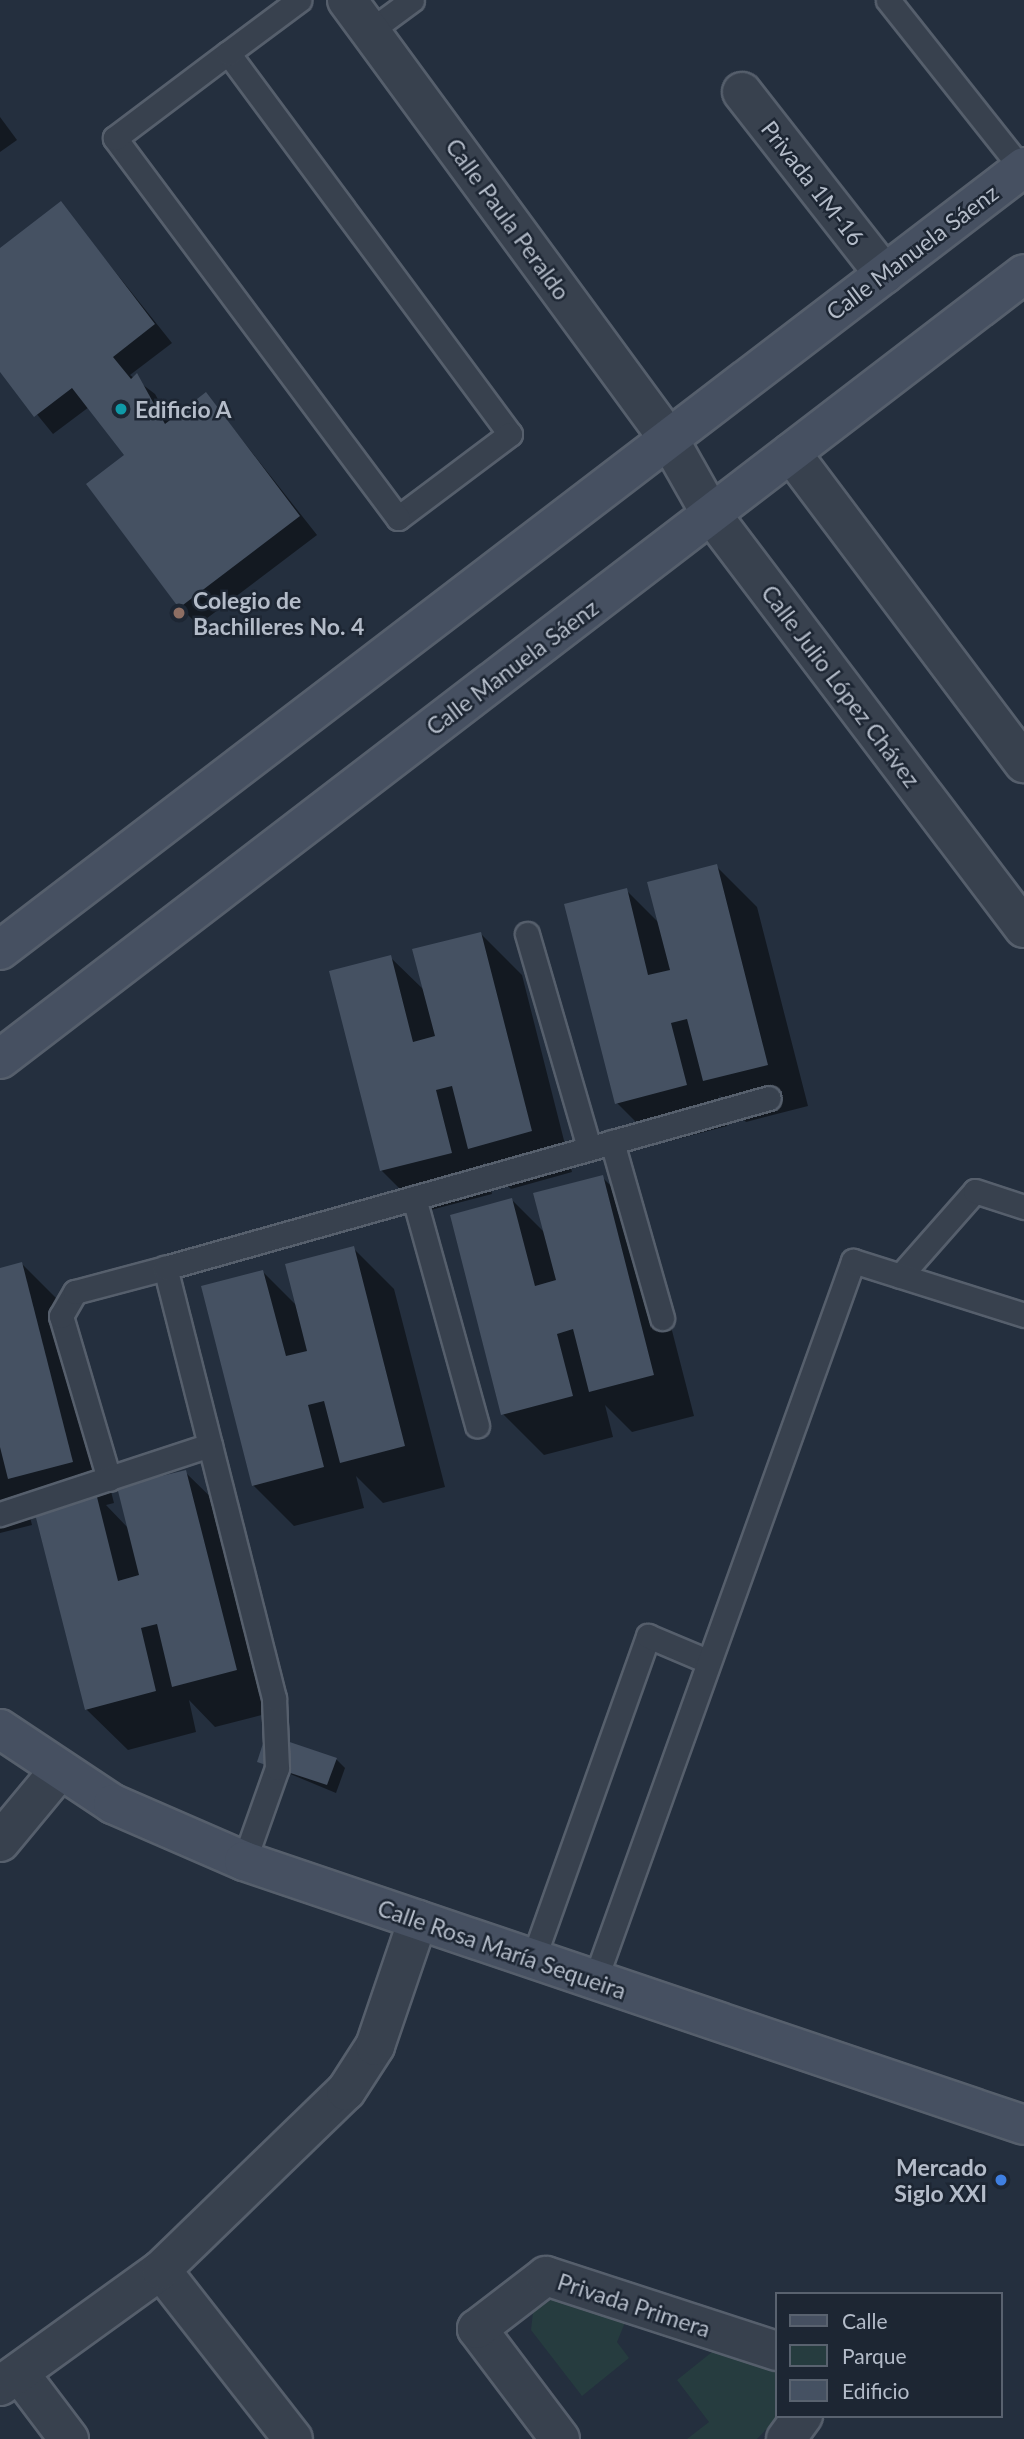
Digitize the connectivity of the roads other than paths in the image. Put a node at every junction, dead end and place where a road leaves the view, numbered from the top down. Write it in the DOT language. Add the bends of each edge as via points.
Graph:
graph roads {
  1 [pos="299,0"];
  2 [pos="347,0"];
  3 [pos="412,0"];
  4 [pos="888,0"];
  5 [pos="370,31"];
  6 [pos="228,53"];
  7 [pos="742,92"];
  8 [pos="1023,168"];
  9 [pos="884,274"];
  10 [pos="1024,274"];
  11 [pos="668,438"];
  12 [pos="791,453"];
  13 [pos="711,514"];
  14 [pos="1024,763"];
  15 [pos="1024,928"];
  16 [pos="527,934"];
  17 [pos="0,950"];
  18 [pos="0,1059"];
  19 [pos="769,1098"];
  20 [pos="612,1142"];
  21 [pos="589,1149"];
  22 [pos="414,1198"];
  23 [pos="1024,1207"];
  24 [pos="165,1268"];
  25 [pos="901,1276"];
  26 [pos="1024,1315"];
  27 [pos="662,1318"];
  28 [pos="477,1425"];
  29 [pos="210,1445"];
  30 [pos="109,1479"];
  31 [pos="0,1514"];
  32 [pos="705,1660"];
  33 [pos="0,1729"];
  34 [pos="58,1771"];
  35 [pos="0,1842"];
  36 [pos="244,1861"];
  37 [pos="418,1920"];
  38 [pos="533,1959"];
  39 [pos="595,1980"];
  40 [pos="1024,2124"];
  41 [pos="161,2270"];
  42 [pos="776,2351"];
  43 [pos="9,2379"];
  44 [pos="802,2418"];
  45 [pos="69,2439"];
  46 [pos="293,2439"];
  47 [pos="560,2439"];
  48 [pos="786,2439"];
  1 -- 6 [label="lane"];
  2 -- 5 [label="street, Calle Paula Peraldo"];
  3 -- 5 [label="lane"];
  4 -- 8 [label="lane"];
  5 -- 11 [label="street, Calle Paula Peraldo"];
  6 -- 6 [label="lane" via="510,434 398,518 115,138"];
  7 -- 9 [label="street, Privada 1M-16"];
  8 -- 9 [label="street, Calle Manuela Sáenz"];
  9 -- 11 [label="street, Calle Manuela Sáenz"];
  10 -- 12 [label="street, Calle Manuela Sáenz"];
  11 -- 13 [label="street, Calle Julio López Chávez"];
  11 -- 17 [label="street, Calle Manuela Sáenz"];
  12 -- 13 [label="street, Calle Manuela Sáenz"];
  12 -- 14 [label="street"];
  13 -- 15 [label="street, Calle Julio López Chávez"];
  13 -- 18 [label="street, Calle Manuela Sáenz"];
  16 -- 21 [label="lane"];
  19 -- 20 [label="lane"];
  20 -- 21 [label="lane"];
  20 -- 27 [label="lane"];
  21 -- 22 [label="lane"];
  22 -- 24 [label="lane"];
  22 -- 28 [label="lane"];
  23 -- 25 [label="lane" via="975,1191"];
  24 -- 29 [label="lane"];
  24 -- 30 [label="lane" via="75,1292 61,1316"];
  25 -- 26 [label="lane"];
  25 -- 32 [label="lane" via="853,1261"];
  29 -- 30 [label="lane"];
  29 -- 36 [label="lane" via="274,1698 277,1768"];
  30 -- 31 [label="lane"];
  32 -- 38 [label="lane" via="648,1636"];
  32 -- 39 [label="lane"];
  33 -- 34 [label="street, Calle Rosa María Sequeira"];
  34 -- 35 [label="street"];
  34 -- 36 [label="street, Calle Rosa María Sequeira" via="170,1832"];
  36 -- 37 [label="street, Calle Rosa María Sequeira"];
  37 -- 38 [label="street, Calle Rosa María Sequeira"];
  37 -- 41 [label="street" via="375,2046 346,2091"];
  38 -- 39 [label="street, Calle Rosa María Sequeira"];
  39 -- 40 [label="street, Calle Rosa María Sequeira"];
  41 -- 43 [label="street"];
  41 -- 46 [label="street"];
  42 -- 47 [label="street, Privada Primera" via="546,2276 477,2329"];
  43 -- 45 [label="street"];
  44 -- 48 [label="street"];
}
